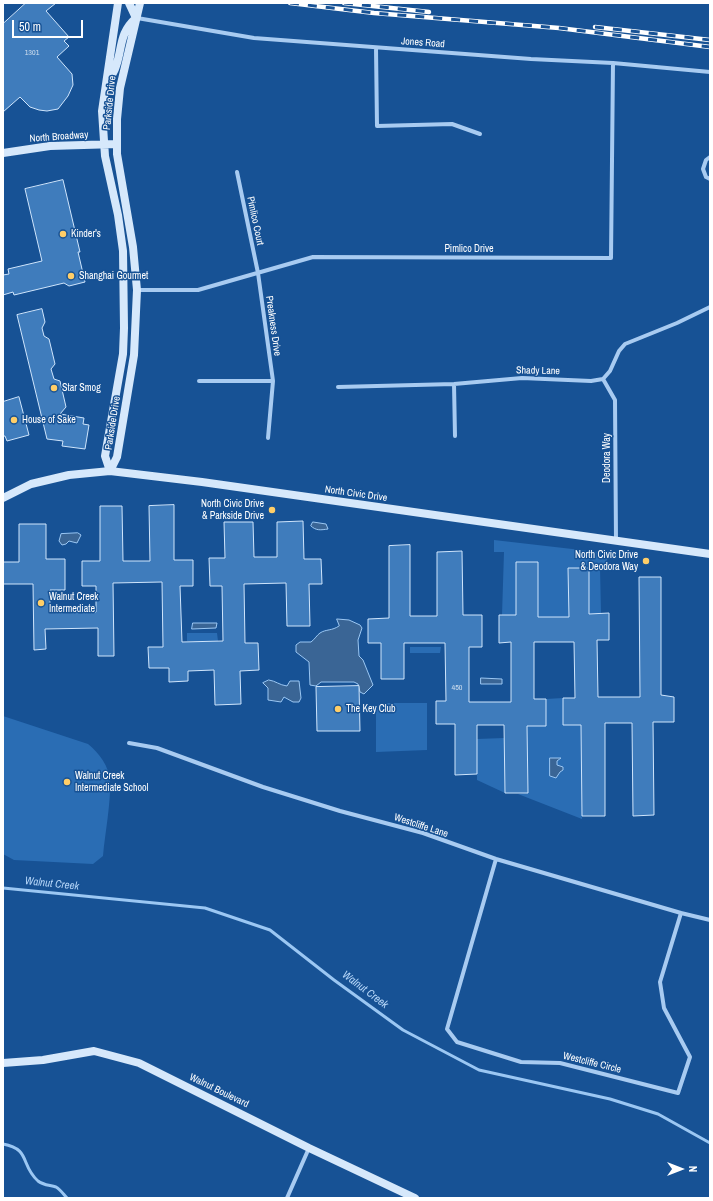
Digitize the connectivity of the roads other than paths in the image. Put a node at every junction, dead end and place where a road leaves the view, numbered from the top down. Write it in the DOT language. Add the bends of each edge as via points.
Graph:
graph roads {
  1 [pos="118,3"];
  2 [pos="130,3"];
  3 [pos="140,3"];
  4 [pos="136,18"];
  5 [pos="376,48"];
  6 [pos="613,63"];
  7 [pos="710,72"];
  8 [pos="104,87"];
  9 [pos="480,134"];
  10 [pos="103,144"];
  11 [pos="116,144"];
  12 [pos="3,153"];
  13 [pos="710,157"];
  14 [pos="237,172"];
  15 [pos="710,179"];
  16 [pos="258,273"];
  17 [pos="137,290"];
  18 [pos="710,307"];
  19 [pos="603,379"];
  20 [pos="273,380"];
  21 [pos="199,381"];
  22 [pos="454,384"];
  23 [pos="338,387"];
  24 [pos="455,436"];
  25 [pos="268,438"];
  26 [pos="110,471"];
  27 [pos="3,498"];
  28 [pos="616,541"];
  29 [pos="710,554"];
  30 [pos="129,743"];
  31 [pos="496,859"];
  32 [pos="681,913"];
  33 [pos="710,920"];
  34 [pos="3,1063"];
  35 [pos="309,1148"];
  36 [pos="287,1198"];
  37 [pos="415,1198"];
  1 -- 8 [label="street, Parkside Drive"];
  2 -- 4 [label="street"];
  3 -- 4 [label="street, Parkside Drive"];
  4 -- 5 [label="street, Jones Road" via="254,38"];
  4 -- 8 [label="street" via="126,28 115,69"];
  4 -- 11 [label="street, Parkside Drive" via="120,88"];
  5 -- 6 [label="street, Jones Road"];
  5 -- 9 [label="street" via="376,126 452,124"];
  6 -- 7 [label="street, Jones Road"];
  6 -- 16 [label="street, Pimlico Drive" via="611,258 313,256"];
  8 -- 10 [label="street, Parkside Drive"];
  10 -- 11 [label="street, North Broadway"];
  10 -- 12 [label="street, North Broadway" via="50,146"];
  10 -- 26 [label="street, Parkside Drive" via="123,250 125,290 123,354 105,456"];
  11 -- 17 [label="street, Parkside Drive" via="133,247"];
  13 -- 15 [label="street" via="703,169 706,177"];
  14 -- 16 [label="street, Pimlico Court"];
  16 -- 17 [label="street, Pimlico Drive" via="198,290"];
  16 -- 20 [label="street, Preakness Drive"];
  17 -- 26 [label="street, Parkside Drive" via="134,355 117,457"];
  18 -- 19 [label="street" via="625,344"];
  19 -- 22 [label="street, Shady Lane" via="591,381 522,378"];
  19 -- 28 [label="street, Deodora Way" via="615,400"];
  20 -- 21 [label="street"];
  20 -- 25 [label="street, Preakness Drive"];
  22 -- 23 [label="street, Shady Lane"];
  22 -- 24 [label="street"];
  26 -- 27 [label="street, North Civic Drive" via="69,475 31,484"];
  26 -- 28 [label="street, North Civic Drive"];
  28 -- 29 [label="street, North Civic Drive"];
  30 -- 31 [label="street, Westcliffe Lane" via="157,748 263,787 423,833"];
  31 -- 32 [label="street, Westcliffe Lane"];
  31 -- 32 [label="street, Westcliffe Circle" via="447,1029 457,1042 514,1060 560,1063 678,1093 690,1057 664,1008 660,982"];
  32 -- 33 [label="street, Westcliffe Lane"];
  34 -- 35 [label="street, Walnut Boulevard" via="43,1060 94,1051 139,1063"];
  35 -- 36 [label="street"];
  35 -- 37 [label="street, Walnut Boulevard"];
}
